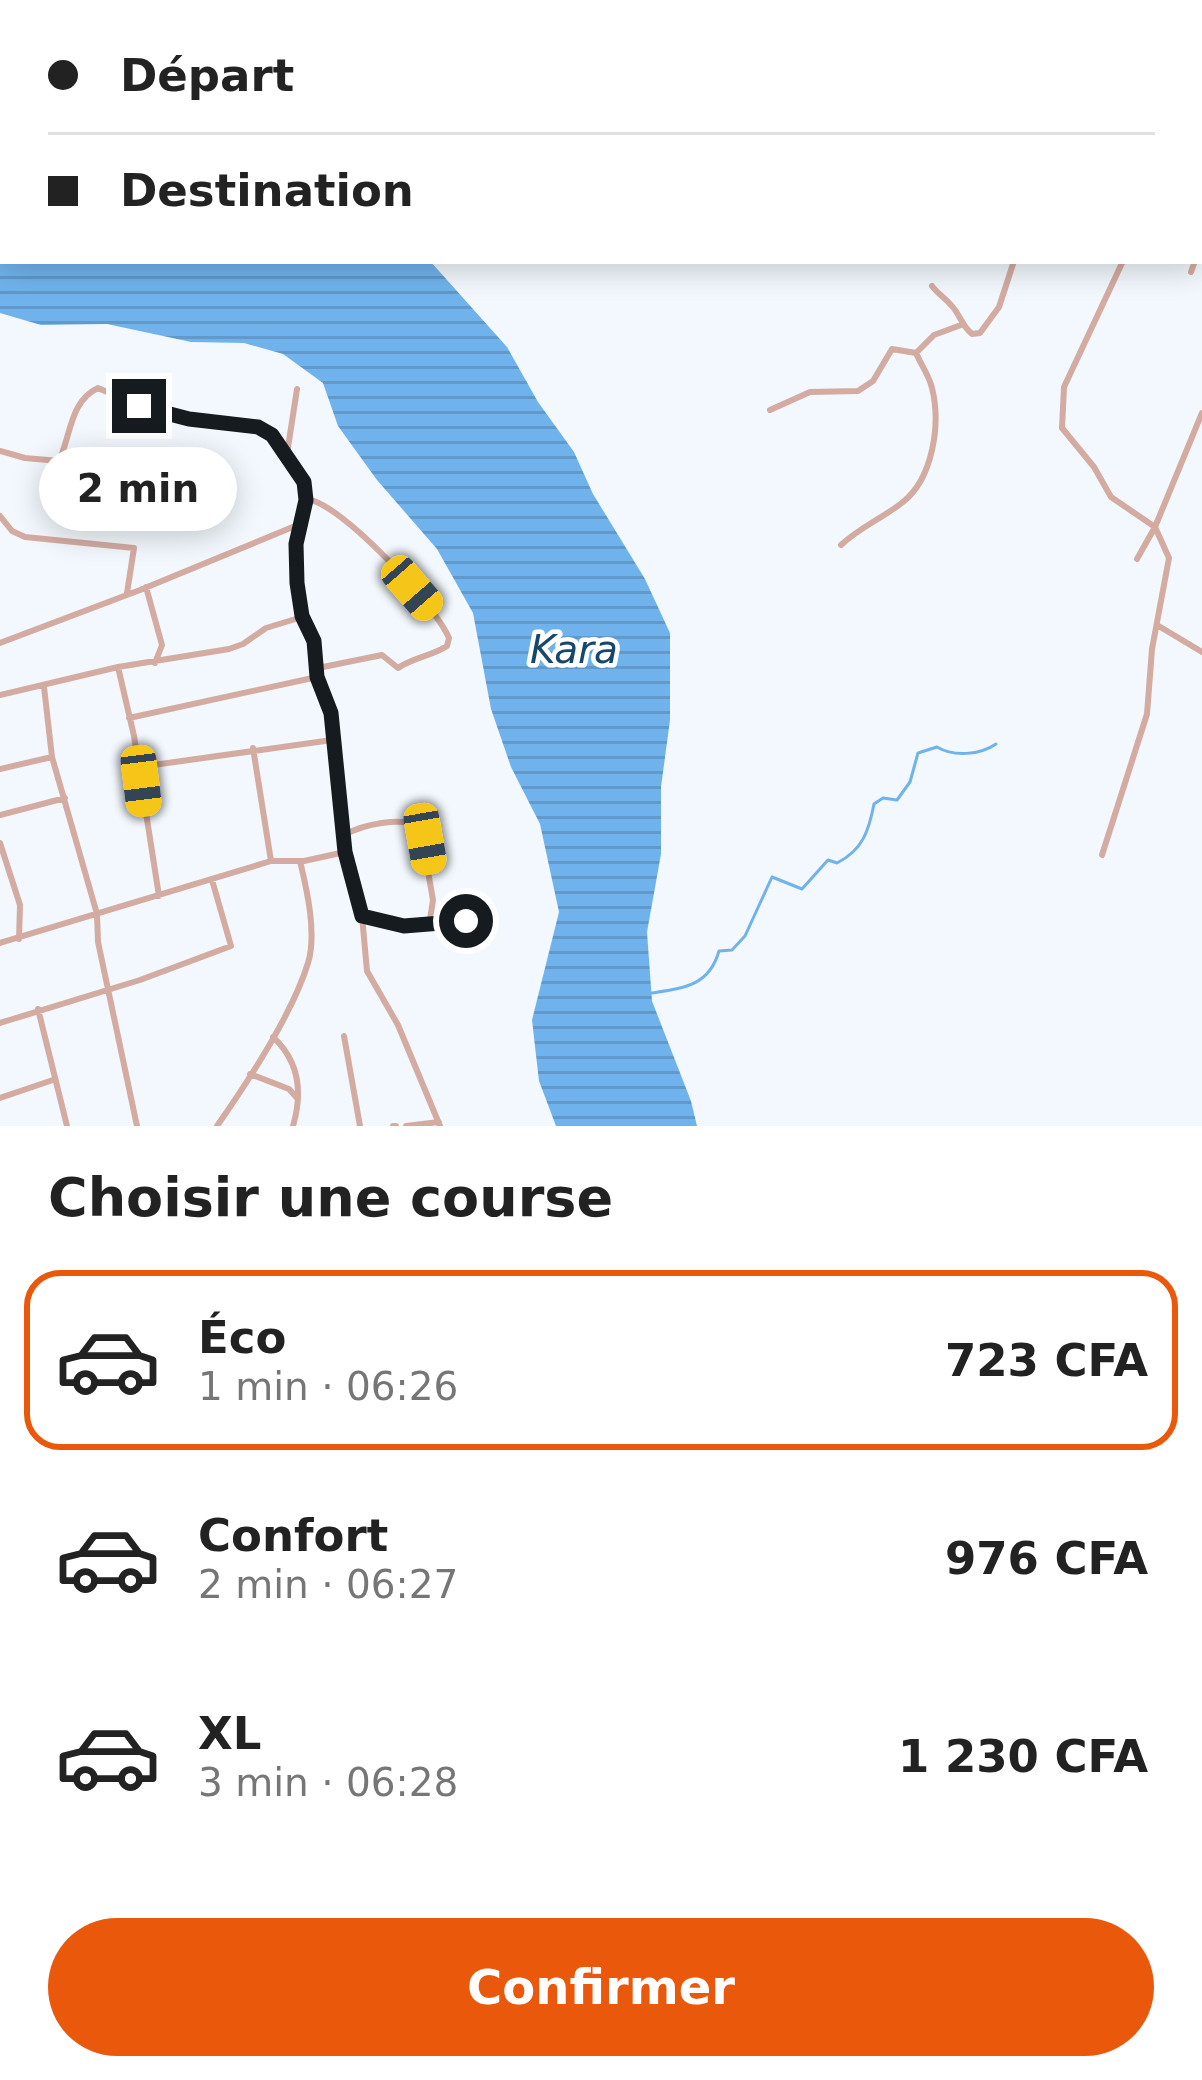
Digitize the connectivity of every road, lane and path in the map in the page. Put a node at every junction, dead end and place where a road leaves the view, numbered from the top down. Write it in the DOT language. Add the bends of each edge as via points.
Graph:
graph roads {
  1 [pos="1013,264"];
  2 [pos="1122,264"];
  3 [pos="1194,264"];
  4 [pos="1191,272"];
  5 [pos="932,286"];
  6 [pos="961,325"];
  7 [pos="916,353"];
  8 [pos="297,389"];
  9 [pos="770,410"];
  10 [pos="1202,413"];
  11 [pos="0,451"];
  12 [pos="287,454"];
  13 [pos="306,500"];
  14 [pos="0,516"];
  15 [pos="300,524"];
  16 [pos="1155,526"];
  17 [pos="841,545"];
  18 [pos="1137,560"];
  19 [pos="146,587"];
  20 [pos="127,594"];
  21 [pos="302,616"];
  22 [pos="1156,626"];
  23 [pos="0,644"];
  24 [pos="1202,652"];
  25 [pos="155,662"];
  26 [pos="118,668"];
  27 [pos="317,672"];
  28 [pos="44,687"];
  29 [pos="0,695"];
  30 [pos="129,718"];
  31 [pos="332,740"];
  32 [pos="253,748"];
  33 [pos="52,757"];
  34 [pos="139,767"];
  35 [pos="0,769"];
  36 [pos="65,798"];
  37 [pos="0,815"];
  38 [pos="344,835"];
  39 [pos="0,843"];
  40 [pos="345,852"];
  41 [pos="1102,855"];
  42 [pos="271,861"];
  43 [pos="300,861"];
  44 [pos="212,880"];
  45 [pos="159,896"];
  46 [pos="97,914"];
  47 [pos="362,916"];
  48 [pos="489,925"];
  49 [pos="430,926"];
  50 [pos="19,939"];
  51 [pos="0,943"];
  52 [pos="107,990"];
  53 [pos="38,1009"];
  54 [pos="0,1023"];
  55 [pos="344,1036"];
  56 [pos="272,1037"];
  57 [pos="250,1074"];
  58 [pos="54,1080"];
  59 [pos="0,1098"];
  60 [pos="297,1098"];
  61 [pos="440,1124"];
  62 [pos="67,1126"];
  63 [pos="137,1126"];
  64 [pos="218,1126"];
  65 [pos="293,1126"];
  66 [pos="360,1126"];
  67 [pos="406,1126"];
  1 -- 6 [label="street" via="986,330 972,334"];
  2 -- 16 [label="street" via="1064,387 1063,428 1111,497"];
  3 -- 4 [label="street"];
  5 -- 6 [label="street"];
  6 -- 7 [label="street"];
  7 -- 9 [label="street" via="892,349 858,391 810,392"];
  7 -- 17 [label="street" via="934,404 928,466 907,499"];
  8 -- 12 [label="street"];
  10 -- 16 [label="street"];
  11 -- 12 [label="street" via="59,460 78,404 98,388 189,419 258,427"];
  12 -- 13 [label="street"];
  13 -- 15 [label="street"];
  13 -- 27 [label="street" via="345,519 449,638 440,651 398,668 382,655"];
  14 -- 20 [label="street" via="26,538 134,548"];
  15 -- 19 [label="street"];
  15 -- 21 [label="street"];
  16 -- 18 [label="street"];
  16 -- 22 [label="street" via="1169,558"];
  19 -- 20 [label="street"];
  19 -- 25 [label="street" via="162,645"];
  20 -- 23 [label="street"];
  21 -- 25 [label="street" via="229,649"];
  21 -- 27 [label="street"];
  22 -- 24 [label="street"];
  22 -- 41 [label="street" via="1147,714"];
  25 -- 26 [label="street"];
  26 -- 28 [label="street"];
  26 -- 30 [label="street"];
  27 -- 30 [label="street"];
  27 -- 31 [label="street"];
  28 -- 29 [label="street"];
  28 -- 33 [label="street"];
  30 -- 34 [label="street"];
  31 -- 32 [label="street"];
  31 -- 38 [label="street"];
  32 -- 34 [label="street"];
  32 -- 42 [label="street"];
  33 -- 35 [label="street"];
  33 -- 36 [label="street"];
  34 -- 45 [label="street"];
  36 -- 37 [label="street"];
  36 -- 46 [label="street"];
  38 -- 40 [label="street"];
  38 -- 49 [label="street" via="407,821 420,826"];
  39 -- 50 [label="street" via="20,904"];
  40 -- 43 [label="street"];
  40 -- 47 [label="street"];
  42 -- 43 [label="street"];
  42 -- 44 [label="street"];
  43 -- 56 [label="street" via="309,962"];
  44 -- 45 [label="street"];
  44 -- 52 [label="street" via="231,946"];
  45 -- 46 [label="street"];
  46 -- 50 [label="street"];
  46 -- 52 [label="street"];
  47 -- 49 [label="street"];
  47 -- 61 [label="street" via="367,971"];
  48 -- 49 [label="street"];
  50 -- 51 [label="street"];
  52 -- 53 [label="street"];
  52 -- 63 [label="street"];
  53 -- 54 [label="street"];
  53 -- 58 [label="street"];
  55 -- 66 [label="street"];
  56 -- 57 [label="street"];
  56 -- 60 [label="street" via="296,1071"];
  57 -- 60 [label="street"];
  57 -- 64 [label="street"];
  58 -- 59 [label="street"];
  58 -- 62 [label="street"];
  60 -- 65 [label="street"];
  61 -- 67 [label="street"];
}
